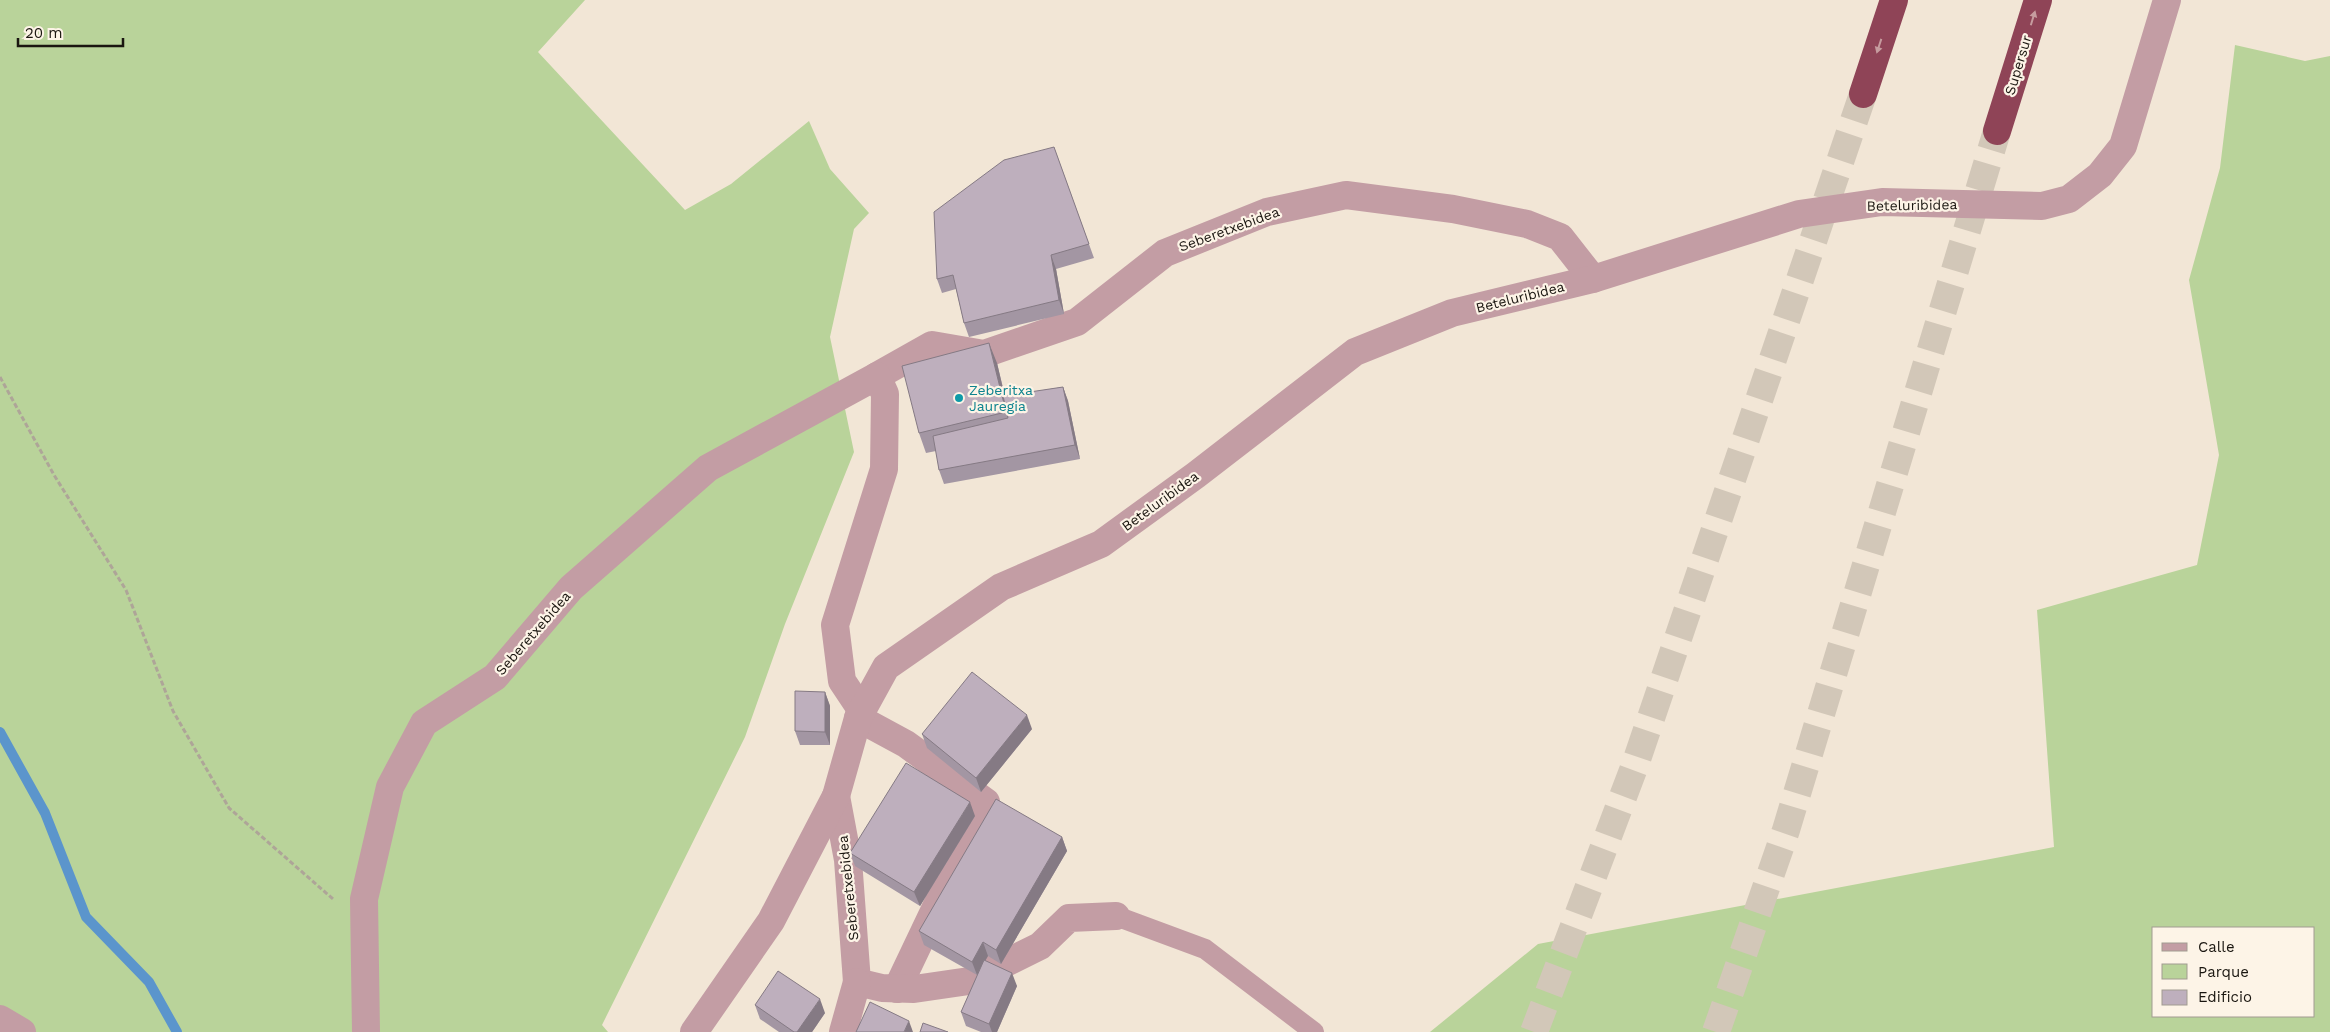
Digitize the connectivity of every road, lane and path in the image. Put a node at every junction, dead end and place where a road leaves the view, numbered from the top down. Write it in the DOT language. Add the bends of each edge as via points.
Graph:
graph roads {
  1 [pos="1894,0"];
  2 [pos="2038,0"];
  3 [pos="2167,0"];
  4 [pos="1863,94"];
  5 [pos="1997,131"];
  6 [pos="1592,279"];
  7 [pos="877,376"];
  8 [pos="0,377"];
  9 [pos="860,715"];
  10 [pos="836,796"];
  11 [pos="1116,916"];
  12 [pos="364,927"];
  13 [pos="857,982"];
  14 [pos="897,988"];
  15 [pos="0,1019"];
  16 [pos="22,1032"];
  17 [pos="366,1032"];
  18 [pos="694,1032"];
  19 [pos="843,1032"];
  20 [pos="1314,1032"];
  1 -- 4 [label="highway, one-way"];
  5 -- 2 [label="highway, Supersur, one-way"];
  3 -- 6 [label="street, Beteluribidea" via="2123,146 2100,175 2069,199 2042,206 1882,202 1799,214"];
  6 -- 7 [label="street, Seberetxebidea" via="1560,237 1527,224 1453,209 1346,195 1267,212 1165,253 1077,322 984,354 932,345"];
  6 -- 9 [label="street, Beteluribidea" via="1452,313 1355,352 1101,544 1001,587 886,667"];
  7 -- 9 [label="street" via="885,394 884,469 834,625 842,682"];
  7 -- 12 [label="street, Seberetxebidea" via="708,468 571,588 495,677 424,723 390,787 364,899"];
  8 -- 12 [label="path" via="54,475 126,590 174,710 229,808"];
  9 -- 10 [label="street, Seberetxebidea"];
  9 -- 14 [label="street" via="986,802"];
  10 -- 13 [label="street, Seberetxebidea" via="848,860"];
  10 -- 18 [label="street, Seberetxebidea" via="771,921"];
  11 -- 14 [label="street" via="1069,918 1040,946 969,981 914,989"];
  11 -- 20 [label="lane" via="1205,949"];
  12 -- 17 [label="street, Seberetxebidea"];
  13 -- 14 [label="street"];
  13 -- 19 [label="street, Seberetxebidea"];
  15 -- 16 [label="street"];
}
